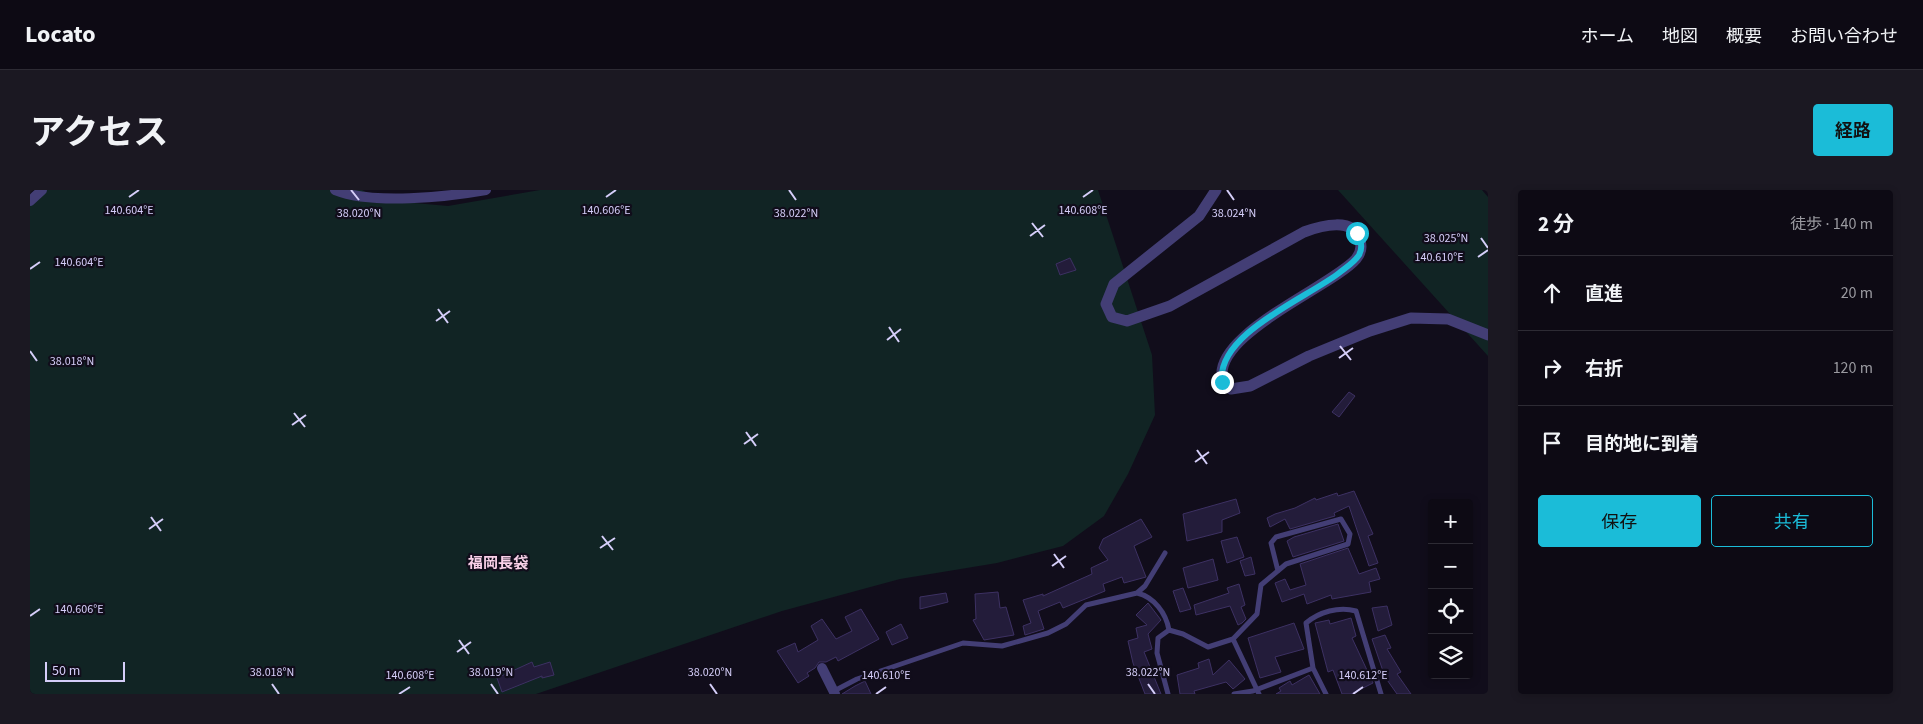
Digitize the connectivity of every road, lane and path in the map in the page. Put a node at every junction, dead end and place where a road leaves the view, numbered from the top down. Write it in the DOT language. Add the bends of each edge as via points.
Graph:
graph roads {
  1 [pos="42,190"];
  2 [pos="335,190"];
  3 [pos="486,190"];
  4 [pos="1216,190"];
  5 [pos="30,201"];
  6 [pos="1488,335"];
  7 [pos="1165,553"];
  8 [pos="1278,571"];
  9 [pos="1137,593"];
  10 [pos="1169,630"];
  11 [pos="1233,639"];
  12 [pos="822,668"];
  13 [pos="1313,668"];
  14 [pos="1258,692"];
  15 [pos="834,693"];
  16 [pos="1168,694"];
  17 [pos="1234,694"];
  18 [pos="1326,694"];
  19 [pos="1381,694"];
  1 -- 5 [label="street"];
  2 -- 3 [label="street" via="389,198"];
  4 -- 6 [label="street" via="1199,216 1114,284 1106,304 1112,317 1127,321 1170,306 1304,232 1321,226 1345,226 1357,233 1361,246 1360,254 1348,266 1276,313 1237,344 1223,365 1221,374 1225,386 1231,389 1250,386 1309,356 1411,318 1448,318"];
  7 -- 9 [label="lane" via="1145,586"];
  8 -- 8 [label="lane" via="1286,564 1348,544 1350,534 1341,519 1276,537 1271,543"];
  8 -- 11 [label="lane" via="1261,585 1256,614"];
  9 -- 10 [label="lane" via="1148,596 1167,618"];
  9 -- 15 [label="lane" via="1086,605 1066,624 1048,632 1002,646 963,643 857,679"];
  10 -- 11 [label="lane" via="1208,647"];
  10 -- 16 [label="lane" via="1158,638 1157,653"];
  11 -- 14 [label="lane"];
  12 -- 15 [label="street"];
  13 -- 14 [label="lane"];
  13 -- 18 [label="lane"];
  13 -- 19 [label="lane" via="1306,623 1315,615 1344,608 1356,611"];
  14 -- 17 [label="lane"];
}
